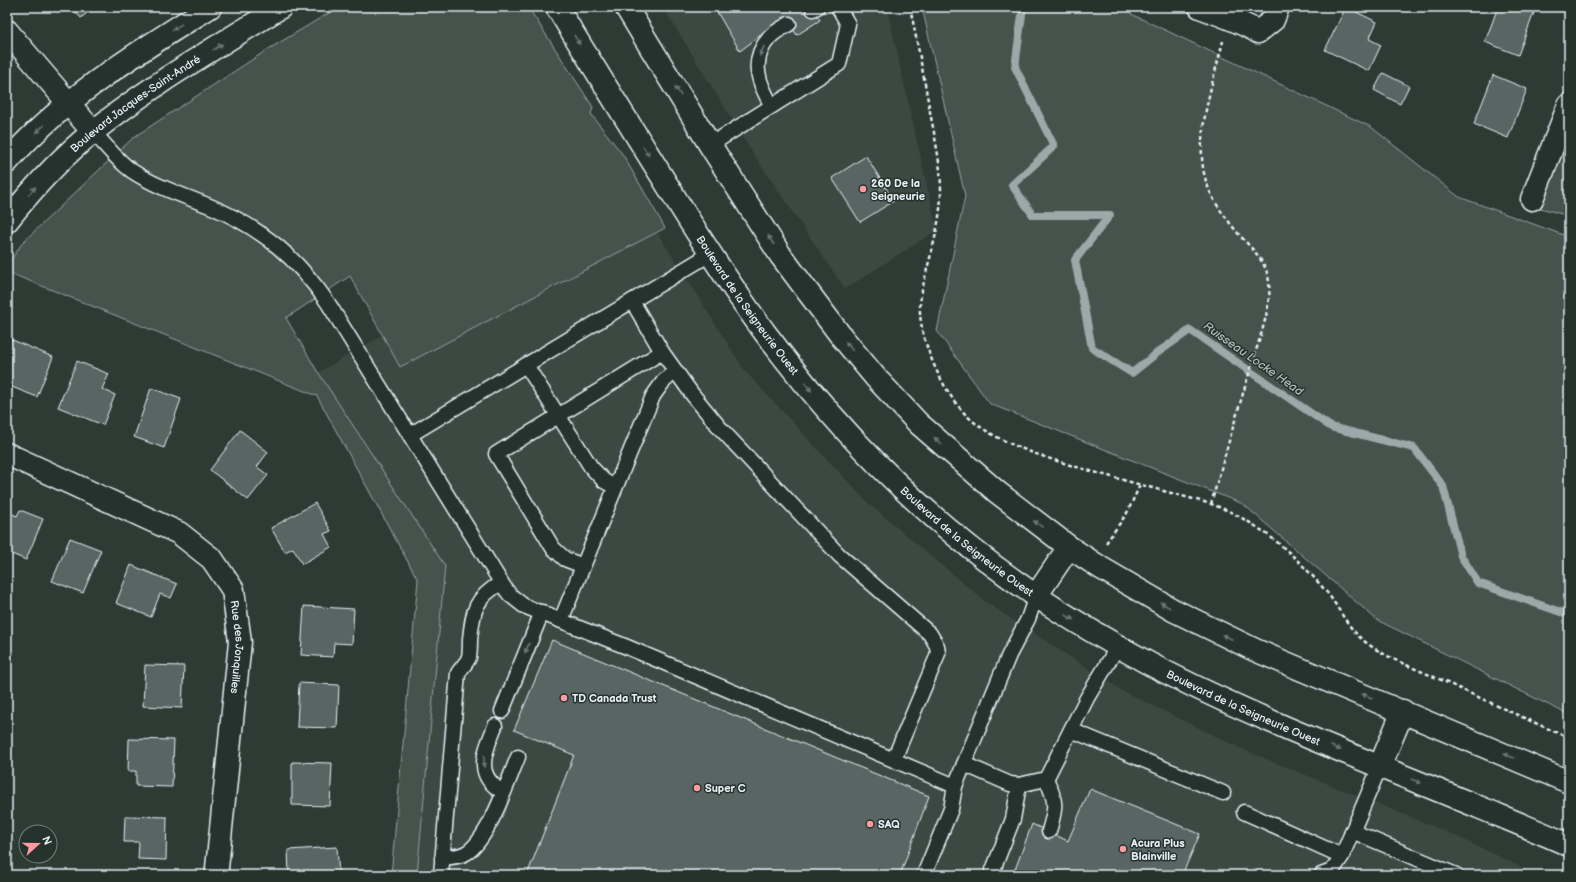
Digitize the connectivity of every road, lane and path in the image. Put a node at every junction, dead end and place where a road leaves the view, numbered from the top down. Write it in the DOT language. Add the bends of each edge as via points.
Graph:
graph roads {
  1 [pos="210,7"];
  2 [pos="281,7"];
  3 [pos="557,7"];
  4 [pos="626,7"];
  5 [pos="838,7"];
  6 [pos="910,7"];
  7 [pos="1200,7"];
  8 [pos="1278,7"];
  9 [pos="789,24"];
  10 [pos="7,31"];
  11 [pos="1224,35"];
  12 [pos="69,103"];
  13 [pos="1569,105"];
  14 [pos="772,106"];
  15 [pos="93,132"];
  16 [pos="710,145"];
  17 [pos="7,162"];
  18 [pos="1532,199"];
  19 [pos="7,221"];
  20 [pos="710,254"];
  21 [pos="632,301"];
  22 [pos="662,352"];
  23 [pos="526,365"];
  24 [pos="676,371"];
  25 [pos="558,416"];
  26 [pos="410,435"];
  27 [pos="7,454"];
  28 [pos="1140,485"];
  29 [pos="615,487"];
  30 [pos="1211,504"];
  31 [pos="1105,545"];
  32 [pos="1069,547"];
  33 [pos="583,566"];
  34 [pos="501,583"];
  35 [pos="1036,596"];
  36 [pos="542,612"];
  37 [pos="561,620"];
  38 [pos="1118,646"];
  39 [pos="502,711"];
  40 [pos="1403,711"];
  41 [pos="495,726"];
  42 [pos="1071,730"];
  43 [pos="1569,738"];
  44 [pos="518,757"];
  45 [pos="894,759"];
  46 [pos="964,764"];
  47 [pos="1380,766"];
  48 [pos="1046,779"];
  49 [pos="1569,782"];
  50 [pos="1019,785"];
  51 [pos="955,786"];
  52 [pos="503,792"];
  53 [pos="1223,793"];
  54 [pos="1244,812"];
  55 [pos="1049,831"];
  56 [pos="1352,832"];
  57 [pos="1569,845"];
  58 [pos="1342,856"];
  59 [pos="442,858"];
  60 [pos="217,875"];
  61 [pos="441,875"];
  62 [pos="924,875"];
  63 [pos="991,875"];
  64 [pos="1321,875"];
  65 [pos="1456,875"];
  1 -- 12 [label="main road, one-way" via="98,79"];
  15 -- 2 [label="main road, Boulevard Jacques-Saint-André, one-way" via="156,85"];
  3 -- 20 [label="main road, Boulevard de la Seigneurie Ouest, one-way"];
  16 -- 4 [label="main road, one-way"];
  5 -- 14 [label="lane" via="848,24 839,64"];
  6 -- 28 [label="path" via="939,165 940,207 920,312 923,333 939,375 960,408 986,431 1029,452"];
  7 -- 8 [label="main road" via="1258,32 1273,20"];
  9 -- 14 [label="lane, one-way" via="769,38 759,57 760,84"];
  10 -- 12 [label="main road"];
  11 -- 30 [label="path" via="1203,133 1203,167 1206,181 1219,209 1263,262 1269,290 1262,331"];
  12 -- 15 [label="main road"];
  12 -- 17 [label="main road, one-way"];
  13 -- 18 [label="main road"];
  14 -- 16 [label="lane"];
  19 -- 15 [label="main road, Boulevard Jacques-Saint-André, one-way" via="71,150"];
  15 -- 26 [label="lane" via="120,162 132,171 232,216 253,228 287,254 328,303"];
  32 -- 16 [label="main road, one-way" via="985,482 918,423 876,378 793,273"];
  20 -- 21 [label="lane"];
  20 -- 35 [label="main road, Boulevard de la Seigneurie Ouest, one-way" via="784,358 868,456 939,521"];
  21 -- 22 [label="lane"];
  21 -- 23 [label="lane"];
  22 -- 24 [label="lane"];
  22 -- 25 [label="lane"];
  23 -- 25 [label="lane"];
  23 -- 26 [label="lane"];
  24 -- 29 [label="lane" via="663,382 653,396"];
  24 -- 45 [label="lane" via="720,428 817,533 934,640 938,653 936,659"];
  25 -- 29 [label="lane" via="591,467 604,481"];
  25 -- 33 [label="lane" via="496,454 553,548 565,559"];
  26 -- 34 [label="lane"];
  27 -- 60 [label="main road, Rue des Jonquilles" via="179,532 212,559 233,590 240,642"];
  28 -- 30 [label="path"];
  28 -- 31 [label="path" via="1127,513"];
  29 -- 33 [label="lane"];
  30 -- 43 [label="path" via="1278,541 1306,569 1356,633 1372,646"];
  32 -- 35 [label="main road"];
  40 -- 32 [label="main road, one-way" via="1225,636 1173,610"];
  33 -- 37 [label="lane"];
  34 -- 36 [label="lane" via="518,602"];
  34 -- 59 [label="lane" via="483,595 477,604 472,620 468,658 458,673"];
  35 -- 38 [label="main road, Boulevard de la Seigneurie Ouest, one-way"];
  35 -- 46 [label="lane"];
  36 -- 37 [label="lane"];
  36 -- 39 [label="lane, one-way"];
  37 -- 45 [label="lane"];
  38 -- 42 [label="lane"];
  38 -- 47 [label="main road, Boulevard de la Seigneurie Ouest, one-way" via="1188,683 1251,712"];
  40 -- 47 [label="main road"];
  49 -- 40 [label="main road, one-way"];
  41 -- 52 [label="lane, one-way" via="485,753 484,766 488,780"];
  42 -- 48 [label="lane"];
  42 -- 53 [label="lane"];
  44 -- 52 [label="lane"];
  45 -- 51 [label="lane"];
  46 -- 50 [label="lane" via="1010,784"];
  46 -- 51 [label="lane"];
  47 -- 56 [label="lane"];
  47 -- 57 [label="main road, Boulevard de la Seigneurie Ouest, one-way"];
  48 -- 50 [label="lane"];
  48 -- 55 [label="lane" via="1055,803"];
  50 -- 63 [label="lane" via="1013,819"];
  51 -- 62 [label="lane" via="951,809"];
  52 -- 59 [label="lane" via="484,835 473,849 459,856"];
  54 -- 58 [label="lane"];
  56 -- 58 [label="lane"];
  56 -- 65 [label="lane"];
  58 -- 64 [label="lane" via="1332,871"];
  59 -- 61 [label="lane"];
}
